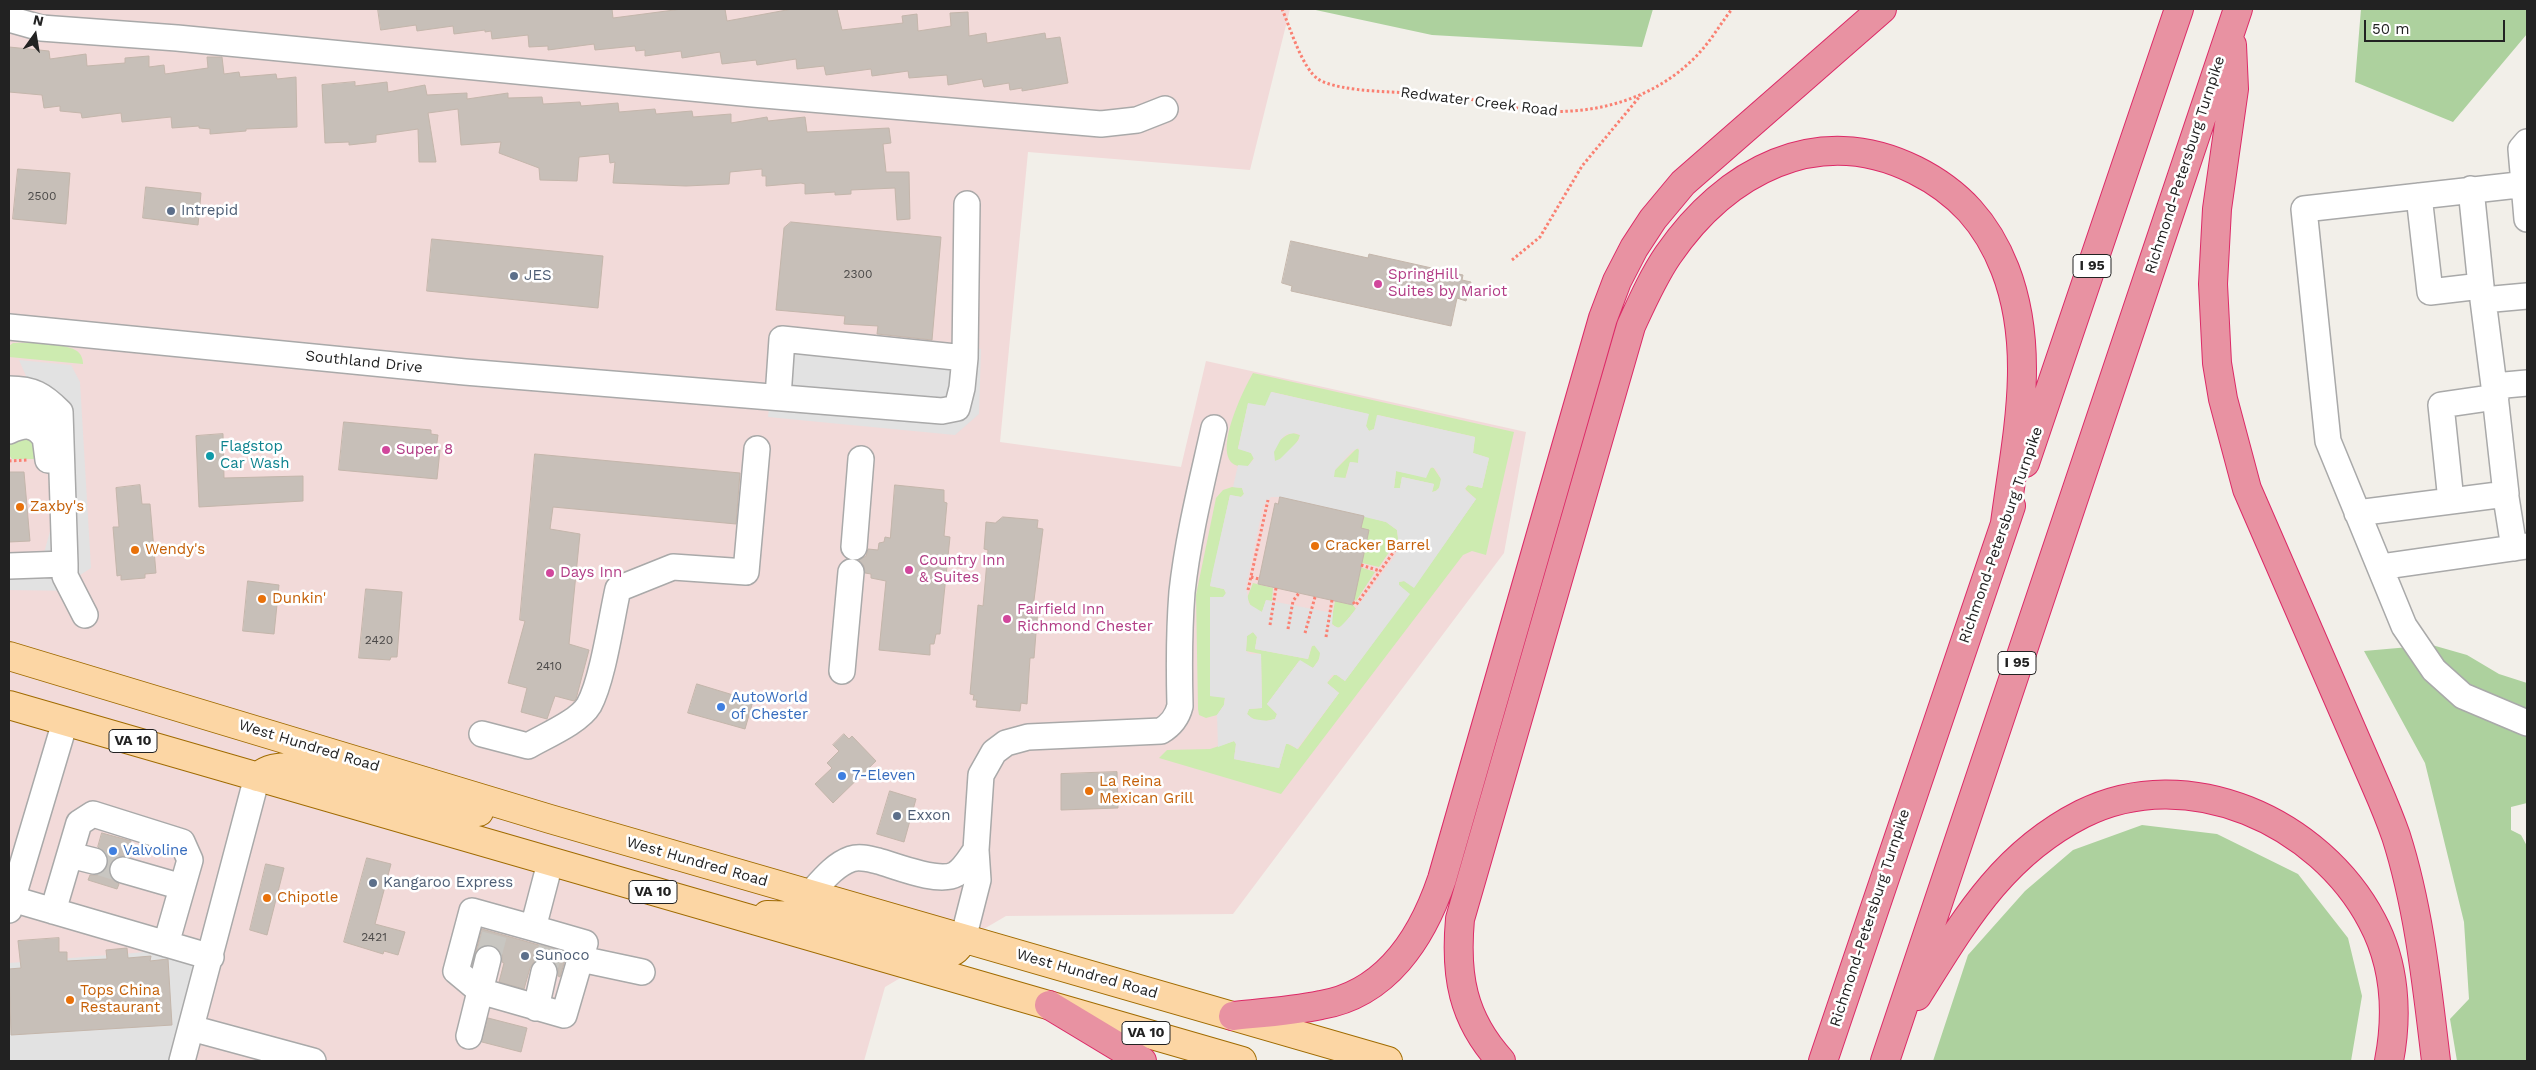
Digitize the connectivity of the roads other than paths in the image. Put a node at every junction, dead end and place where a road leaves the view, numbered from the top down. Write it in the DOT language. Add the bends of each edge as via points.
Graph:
graph roads {
  1 [pos="1882,9"];
  2 [pos="2179,9"];
  3 [pos="9,19"];
  4 [pos="2234,19"];
  5 [pos="1165,109"];
  6 [pos="2527,142"];
  7 [pos="2526,184"];
  8 [pos="2471,189"];
  9 [pos="2419,196"];
  10 [pos="967,204"];
  11 [pos="2527,220"];
  12 [pos="2482,293"];
  13 [pos="2527,296"];
  14 [pos="9,327"];
  15 [pos="965,358"];
  16 [pos="2527,383"];
  17 [pos="9,389"];
  18 [pos="2495,392"];
  19 [pos="778,398"];
  20 [pos="9,411"];
  21 [pos="1214,428"];
  22 [pos="9,431"];
  23 [pos="45,438"];
  24 [pos="757,449"];
  25 [pos="861,459"];
  26 [pos="2506,491"];
  27 [pos="2451,501"];
  28 [pos="2358,513"];
  29 [pos="2005,523"];
  30 [pos="64,538"];
  31 [pos="854,547"];
  32 [pos="2520,547"];
  33 [pos="65,564"];
  34 [pos="9,566"];
  35 [pos="2380,567"];
  36 [pos="851,572"];
  37 [pos="85,615"];
  38 [pos="9,656"];
  39 [pos="842,671"];
  40 [pos="9,705"];
  41 [pos="65,722"];
  42 [pos="2527,723"];
  43 [pos="482,734"];
  44 [pos="257,777"];
  45 [pos="550,820"];
  46 [pos="976,850"];
  47 [pos="70,854"];
  48 [pos="94,861"];
  49 [pos="550,863"];
  50 [pos="123,870"];
  51 [pos="182,887"];
  52 [pos="810,894"];
  53 [pos="10,902"];
  54 [pos="53,910"];
  55 [pos="730,914"];
  56 [pos="546,935"];
  57 [pos="964,939"];
  58 [pos="166,944"];
  59 [pos="211,957"];
  60 [pos="488,958"];
  61 [pos="581,959"];
  62 [pos="544,972"];
  63 [pos="642,972"];
  64 [pos="480,991"];
  65 [pos="1049,1006"];
  66 [pos="536,1008"];
  67 [pos="1233,1016"];
  68 [pos="191,1028"];
  69 [pos="1894,1034"];
  70 [pos="469,1036"];
  71 [pos="182,1061"];
  72 [pos="313,1061"];
  73 [pos="1142,1061"];
  74 [pos="1242,1061"];
  75 [pos="1388,1061"];
  76 [pos="1501,1061"];
  77 [pos="1823,1061"];
  78 [pos="1885,1061"];
  79 [pos="2389,1061"];
  80 [pos="2436,1061"];
  1 -- 67 [label="highway" via="1683,184 1653,219 1617,281 1603,318 1442,879 1417,936 1391,970 1348,997 1322,1005"];
  2 -- 29 [label="highway, Richmond-Petersburg Turnpike / I 95"];
  3 -- 5 [label="street" via="41,28 1101,124 1137,120"];
  4 -- 69 [label="highway, Richmond-Petersburg Turnpike / I 95"];
  4 -- 80 [label="highway" via="2234,89 2217,208 2213,284 2217,364 2223,399 2246,489 2396,835 2424,971"];
  6 -- 7 [label="street" via="2521,150"];
  7 -- 8 [label="street"];
  7 -- 11 [label="street"];
  8 -- 9 [label="street"];
  8 -- 12 [label="street"];
  9 -- 12 [label="street" via="2430,292"];
  9 -- 28 [label="street" via="2304,209 2328,441"];
  10 -- 15 [label="street"];
  12 -- 13 [label="street"];
  12 -- 18 [label="street"];
  14 -- 19 [label="street, Southland Drive" via="466,372"];
  15 -- 19 [label="street, Southland Drive" via="957,408 942,411"];
  15 -- 19 [label="street" via="782,339"];
  16 -- 18 [label="street"];
  17 -- 30 [label="street" via="28,389 60,412"];
  18 -- 26 [label="street"];
  18 -- 27 [label="street" via="2441,405"];
  20 -- 23 [label="street" via="22,407 37,414"];
  21 -- 46 [label="street" via="1182,591 1180,706 1177,716 1161,731 1031,737 1006,743 994,752 981,775"];
  22 -- 23 [label="street" via="28,425 36,427"];
  23 -- 30 [label="street" via="51,523"];
  24 -- 43 [label="street" via="746,572 673,567 618,589 588,706 570,723 528,746"];
  25 -- 31 [label="street"];
  26 -- 27 [label="street" via="2506,494"];
  26 -- 32 [label="street"];
  27 -- 28 [label="street"];
  28 -- 35 [label="street"];
  29 -- 76 [label="highway" via="2023,378 2021,339 2016,303 2005,270 1991,237 1979,219 1958,196 1936,181 1887,158 1854,152 1808,153 1772,163 1718,197 1695,219 1668,255 1647,289 1631,326 1460,919 1458,971 1466,1005 1476,1029"];
  29 -- 77 [label="highway, Richmond-Petersburg Turnpike / I 95"];
  30 -- 33 [label="street"];
  32 -- 35 [label="street"];
  33 -- 34 [label="street"];
  33 -- 37 [label="street" via="65,576"];
  35 -- 42 [label="street" via="2404,626 2434,670 2463,696"];
  36 -- 39 [label="street"];
  38 -- 45 [label="main road, West Hundred Road"];
  40 -- 41 [label="main road, VA 10"];
  41 -- 44 [label="main road, VA 10"];
  41 -- 53 [label="street"];
  44 -- 45 [label="main road" via="265,770 293,767 430,806"];
  44 -- 49 [label="main road, VA 10"];
  44 -- 59 [label="street"];
  45 -- 52 [label="main road, West Hundred Road"];
  46 -- 52 [label="street" via="964,868 945,877 865,858 852,858 837,866"];
  46 -- 57 [label="street" via="978,880"];
  47 -- 48 [label="street"];
  47 -- 51 [label="street" via="79,824 93,814 182,842 190,860"];
  47 -- 54 [label="street"];
  49 -- 55 [label="main road, VA 10"];
  49 -- 56 [label="street"];
  50 -- 51 [label="street"];
  51 -- 58 [label="street"];
  52 -- 57 [label="main road, West Hundred Road"];
  53 -- 54 [label="street"];
  54 -- 58 [label="street"];
  55 -- 57 [label="main road" via="808,916 939,953 951,954"];
  55 -- 65 [label="main road, VA 10"];
  56 -- 61 [label="street" via="585,943"];
  56 -- 64 [label="street" via="498,923 472,911 456,971"];
  57 -- 67 [label="main road, West Hundred Road"];
  58 -- 59 [label="street"];
  59 -- 68 [label="street"];
  60 -- 64 [label="street"];
  61 -- 63 [label="street"];
  61 -- 66 [label="street" via="564,1015"];
  62 -- 66 [label="street"];
  64 -- 66 [label="street"];
  64 -- 70 [label="street"];
  65 -- 73 [label="highway"];
  65 -- 74 [label="main road, VA 10"];
  67 -- 75 [label="main road, West Hundred Road"];
  68 -- 71 [label="street"];
  68 -- 72 [label="street"];
  69 -- 78 [label="highway, Richmond-Petersburg Turnpike / I 95"];
  69 -- 79 [label="highway" via="1972,909 1999,875 2031,846 2084,813 2113,802 2168,795 2199,797 2260,815 2319,852 2342,875 2373,922 2385,952 2395,1016"];
}
